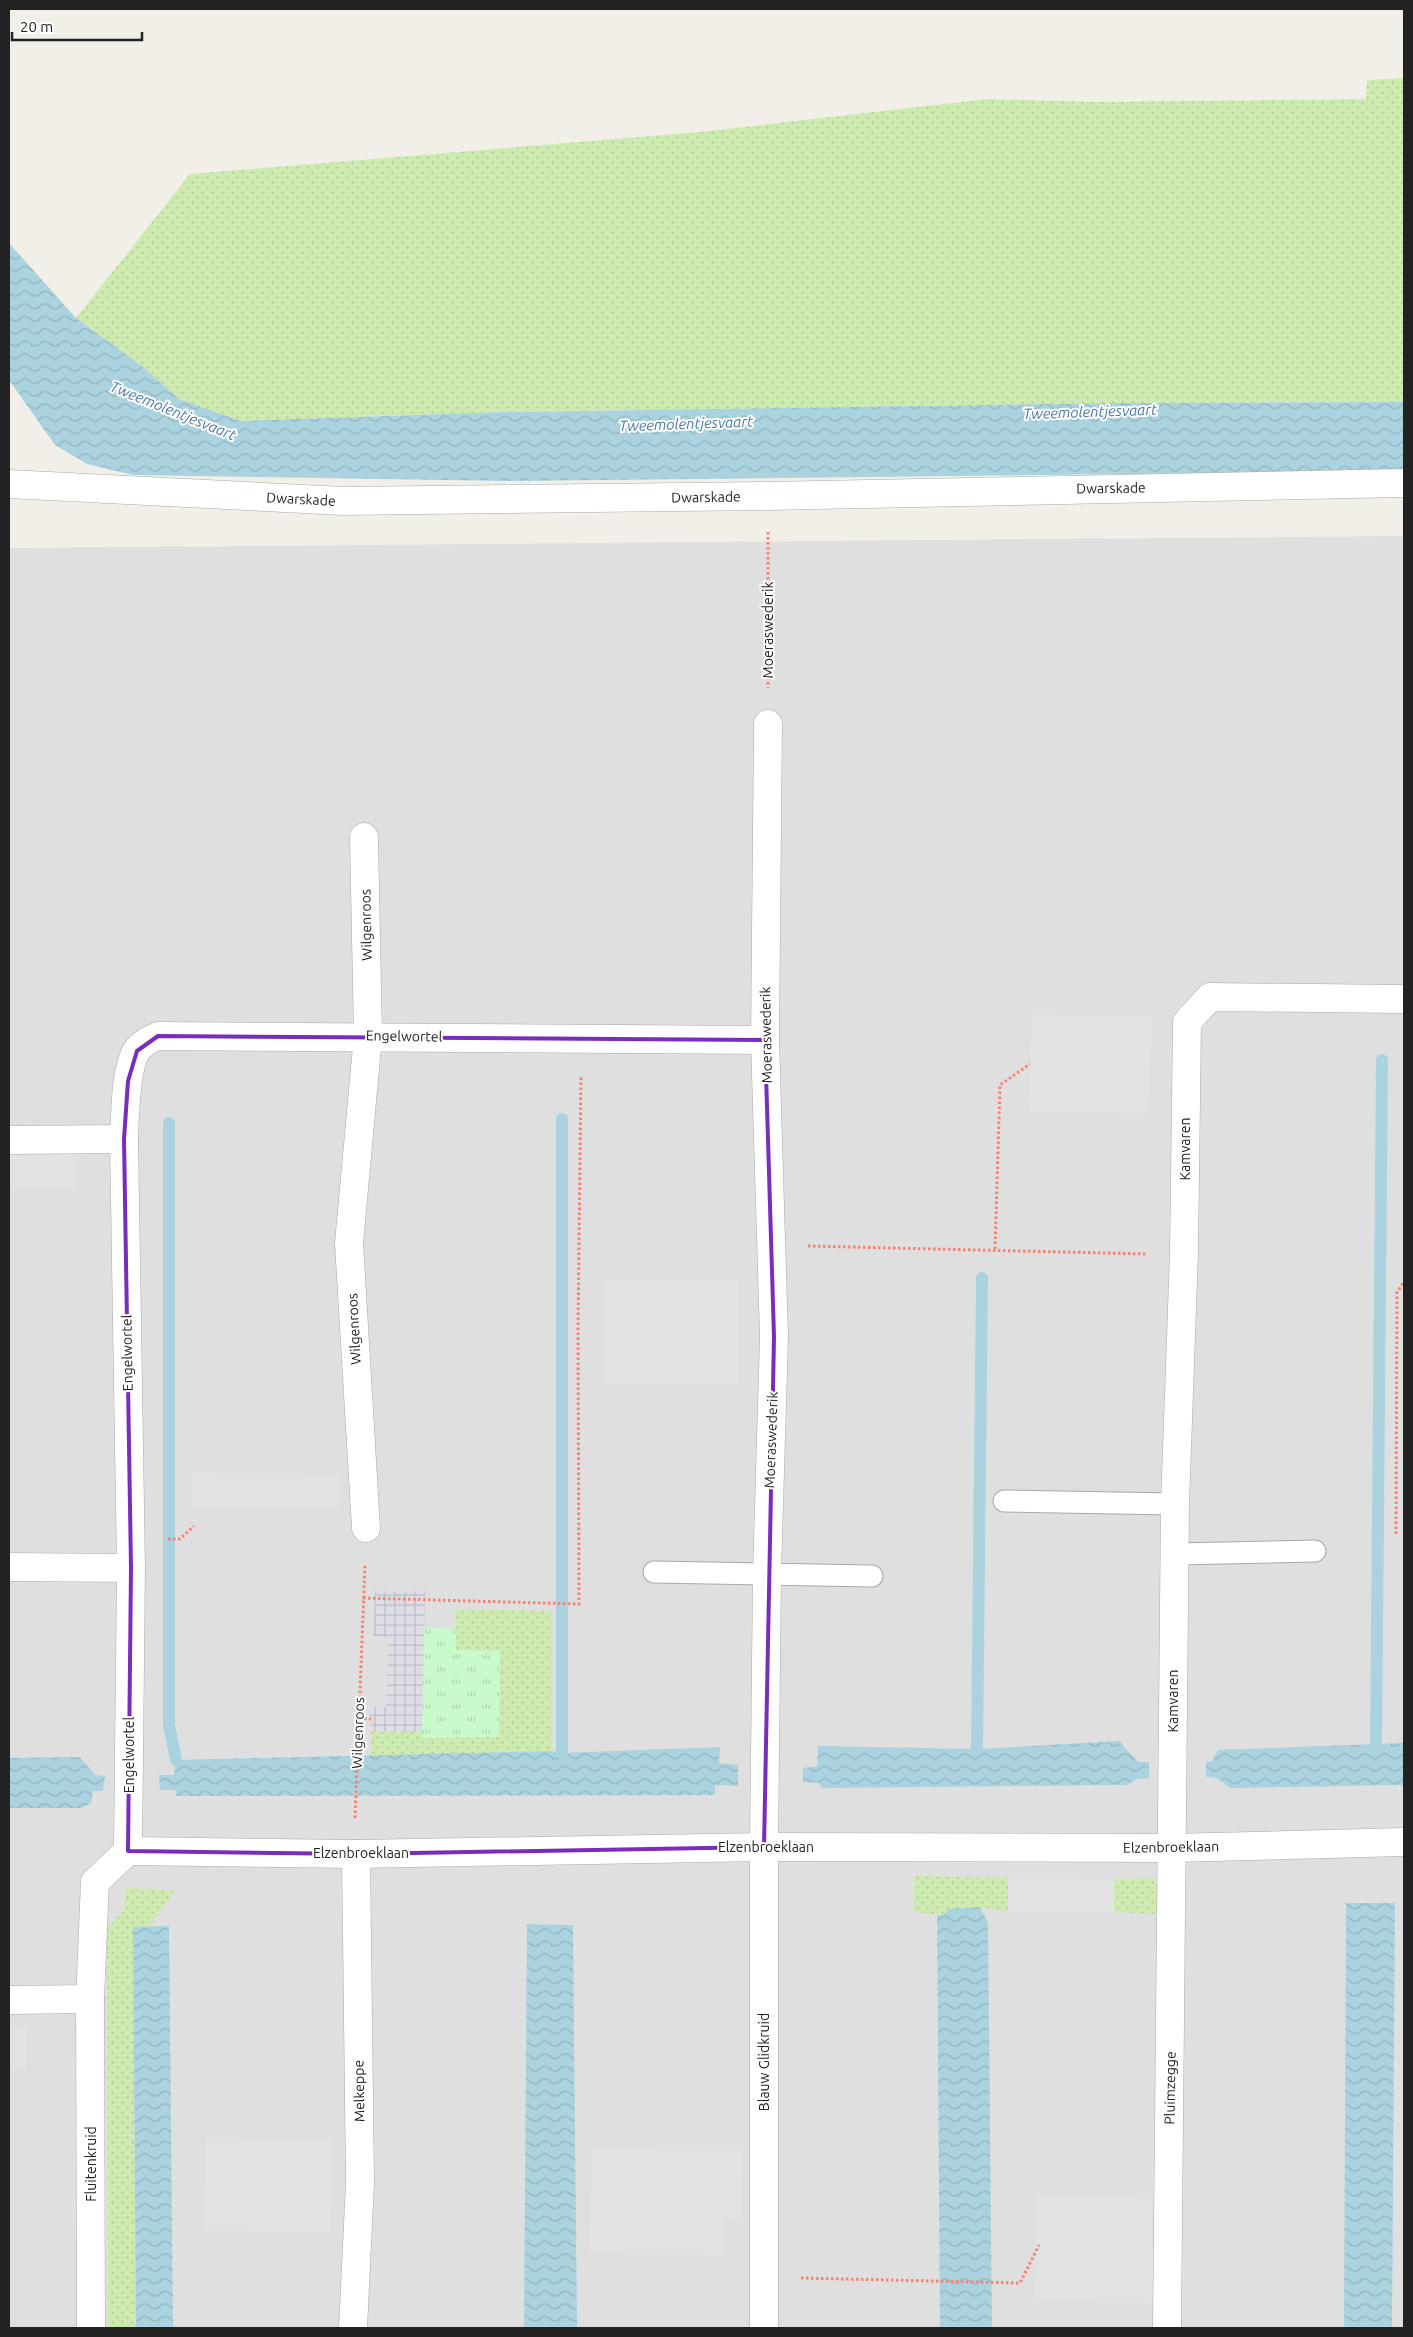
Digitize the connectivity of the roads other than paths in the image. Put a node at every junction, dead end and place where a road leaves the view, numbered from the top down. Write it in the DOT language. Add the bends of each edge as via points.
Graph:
graph roads {
  1 [pos="1404,483"];
  2 [pos="9,484"];
  3 [pos="768,724"];
  4 [pos="364,837"];
  5 [pos="1404,999"];
  6 [pos="368,1036"];
  7 [pos="765,1040"];
  8 [pos="124,1138"];
  9 [pos="9,1140"];
  10 [pos="1004,1501"];
  11 [pos="1175,1504"];
  12 [pos="366,1528"];
  13 [pos="1315,1551"];
  14 [pos="1175,1554"];
  15 [pos="9,1567"];
  16 [pos="131,1568"];
  17 [pos="654,1572"];
  18 [pos="767,1573"];
  19 [pos="872,1576"];
  20 [pos="1404,1842"];
  21 [pos="764,1847"];
  22 [pos="1172,1848"];
  23 [pos="128,1851"];
  24 [pos="356,1854"];
  25 [pos="90,1999"];
  26 [pos="9,2000"];
  27 [pos="91,2328"];
  28 [pos="353,2328"];
  29 [pos="764,2328"];
  30 [pos="1167,2328"];
  1 -- 2 [label="street, Dwarskade" via="343,501"];
  3 -- 7 [label="street, Moeraswederik"];
  4 -- 6 [label="street, Wilgenroos"];
  5 -- 11 [label="street, Kamvaren" via="1210,997 1186,1022 1184,1253"];
  6 -- 7 [label="street, Engelwortel"];
  6 -- 8 [label="street, Engelwortel" via="158,1036 146,1041 137,1051 128,1081"];
  6 -- 12 [label="street, Wilgenroos" via="349,1242"];
  7 -- 18 [label="street, Moeraswederik" via="774,1337"];
  8 -- 9 [label="street"];
  8 -- 16 [label="street, Engelwortel"];
  10 -- 11 [label="lane"];
  11 -- 14 [label="street, Kamvaren"];
  13 -- 14 [label="lane"];
  14 -- 22 [label="street, Kamvaren"];
  15 -- 16 [label="street"];
  16 -- 23 [label="street, Engelwortel"];
  17 -- 18 [label="lane"];
  18 -- 19 [label="lane"];
  18 -- 21 [label="street, Moeraswederik"];
  20 -- 22 [label="street, Elzenbroeklaan"];
  21 -- 22 [label="street, Elzenbroeklaan"];
  21 -- 24 [label="street, Elzenbroeklaan"];
  21 -- 29 [label="street, Blauw Glidkruid"];
  22 -- 30 [label="street, Pluimzegge"];
  23 -- 24 [label="street, Elzenbroeklaan"];
  23 -- 25 [label="street, Fluitenkruid" via="95,1882"];
  24 -- 28 [label="street, Melkeppe" via="360,2183"];
  25 -- 26 [label="street"];
  25 -- 27 [label="street, Fluitenkruid"];
}
